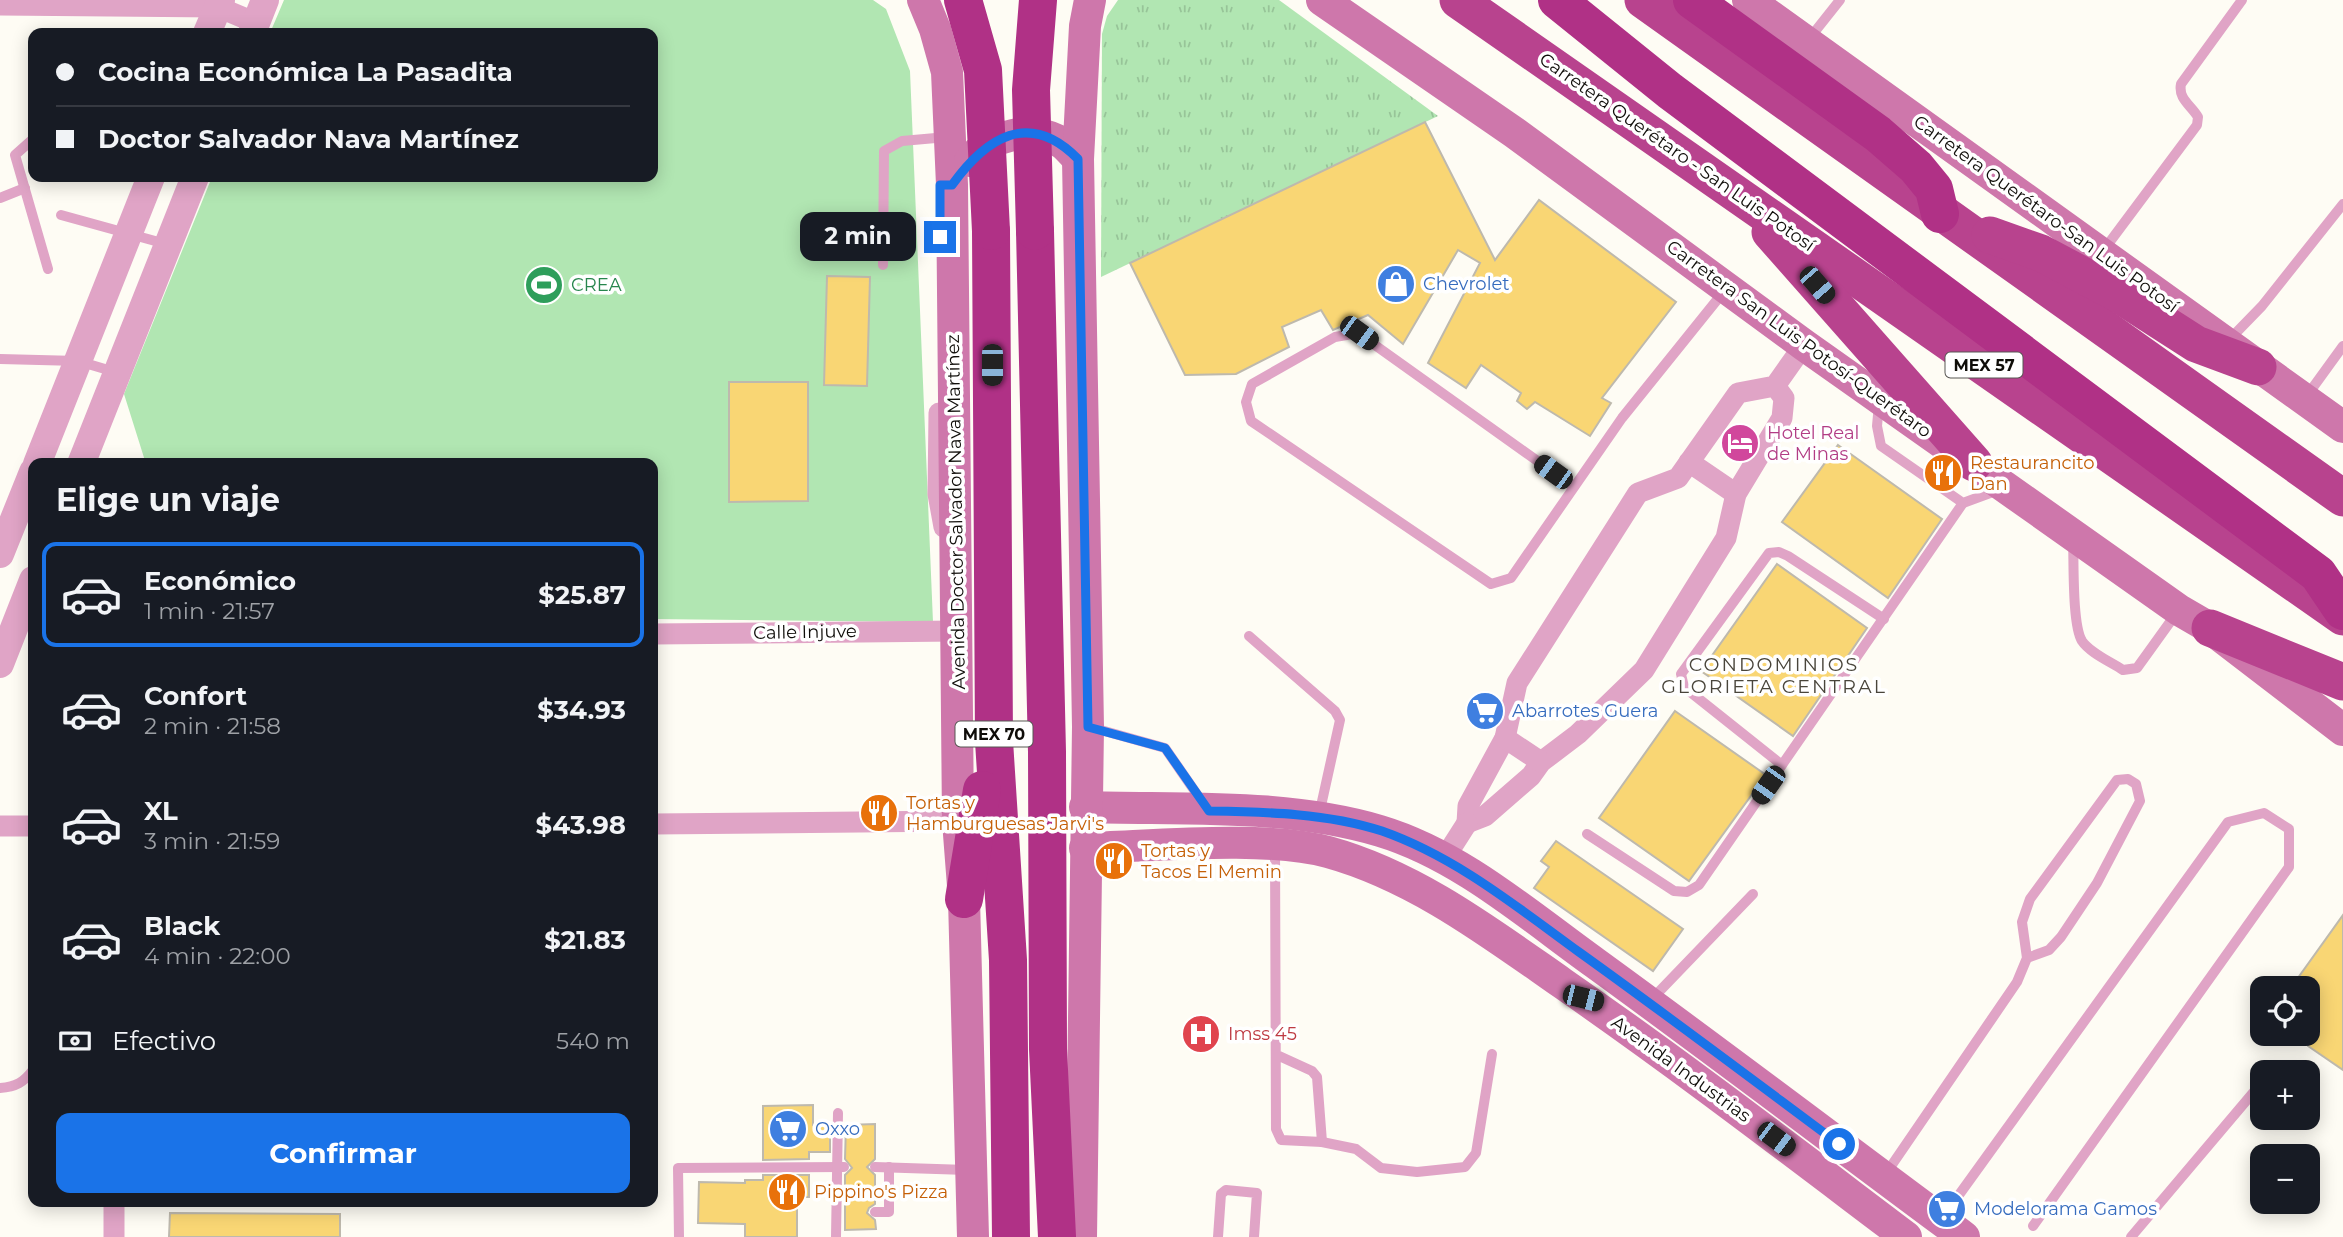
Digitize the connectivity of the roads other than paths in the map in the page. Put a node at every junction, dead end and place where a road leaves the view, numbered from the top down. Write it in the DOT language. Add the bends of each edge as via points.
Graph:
graph roads {
  1 [pos="923,0"];
  2 [pos="962,0"];
  3 [pos="1090,0"];
  4 [pos="1322,0"];
  5 [pos="1458,0"];
  6 [pos="1557,0"];
  7 [pos="1643,0"];
  8 [pos="1692,0"];
  9 [pos="1748,0"];
  10 [pos="1840,0"];
  11 [pos="2242,0"];
  12 [pos="0,5"];
  13 [pos="1042,11"];
  14 [pos="215,14"];
  15 [pos="258,19"];
  16 [pos="1807,42"];
  17 [pos="945,137"];
  18 [pos="28,143"];
  19 [pos="1078,159"];
  20 [pos="149,182"];
  21 [pos="193,182"];
  22 [pos="946,185"];
  23 [pos="1729,186"];
  24 [pos="25,188"];
  25 [pos="0,198"];
  26 [pos="2343,204"];
  27 [pos="61,215"];
  28 [pos="1945,218"];
  29 [pos="129,232"];
  30 [pos="169,244"];
  31 [pos="2101,253"];
  32 [pos="883,265"];
  33 [pos="48,269"];
  34 [pos="1727,288"];
  35 [pos="2226,343"];
  36 [pos="1804,345"];
  37 [pos="2343,346"];
  38 [pos="0,359"];
  39 [pos="78,361"];
  40 [pos="2258,366"];
  41 [pos="118,373"];
  42 [pos="1775,386"];
  43 [pos="1880,397"];
  44 [pos="2304,400"];
  45 [pos="2343,427"];
  46 [pos="39,458"];
  47 [pos="83,458"];
  48 [pos="1689,462"];
  49 [pos="1974,463"];
  50 [pos="28,484"];
  51 [pos="1574,487"];
  52 [pos="2007,487"];
  53 [pos="1736,494"];
  54 [pos="2343,498"];
  55 [pos="1962,503"];
  56 [pos="2073,534"];
  57 [pos="0,553"];
  58 [pos="28,594"];
  59 [pos="2179,610"];
  60 [pos="2343,611"];
  61 [pos="2343,617"];
  62 [pos="1884,619"];
  63 [pos="958,620"];
  64 [pos="2210,628"];
  65 [pos="15,632"];
  66 [pos="658,634"];
  67 [pos="1250,636"];
  68 [pos="0,664"];
  69 [pos="2343,682"];
  70 [pos="1088,727"];
  71 [pos="2343,730"];
  72 [pos="1505,738"];
  73 [pos="994,741"];
  74 [pos="1541,762"];
  75 [pos="1782,765"];
  76 [pos="1085,807"];
  77 [pos="1209,811"];
  78 [pos="1319,817"];
  79 [pos="958,821"];
  80 [pos="1467,823"];
  81 [pos="658,824"];
  82 [pos="0,826"];
  83 [pos="28,826"];
  84 [pos="1276,830"];
  85 [pos="1587,834"];
  86 [pos="1085,848"];
  87 [pos="1444,859"];
  88 [pos="1753,894"];
  89 [pos="964,899"];
  90 [pos="2027,958"];
  91 [pos="1583,998"];
  92 [pos="1660,1011"];
  93 [pos="1048,1049"];
  94 [pos="1492,1054"];
  95 [pos="1277,1055"];
  96 [pos="28,1075"];
  97 [pos="0,1088"];
  98 [pos="2250,1096"];
  99 [pos="838,1113"];
  100 [pos="1322,1142"];
  101 [pos="841,1167"];
  102 [pos="875,1167"];
  103 [pos="889,1167"];
  104 [pos="972,1170"];
  105 [pos="1884,1178"];
  106 [pos="114,1207"];
  107 [pos="875,1212"];
  108 [pos="1082,1219"];
  109 [pos="2033,1226"];
  110 [pos="1953,1228"];
  111 [pos="114,1237"];
  112 [pos="679,1237"];
  113 [pos="836,1237"];
  114 [pos="973,1237"];
  115 [pos="1011,1237"];
  116 [pos="1057,1237"];
  117 [pos="1218,1237"];
  118 [pos="1254,1237"];
  119 [pos="1906,1237"];
  120 [pos="2131,1237"];
  1 -- 17 [label="main road, Avenida Doctor Salvador Nava Martínez" via="947,72"];
  2 -- 73 [label="highway, Avenida Doctor Salvador Nava Martínez / MEX 70, bridge" via="983,70 991,231"];
  3 -- 19 [label="main road"];
  4 -- 34 [label="main road, Carretera San Luis Potosí-Querétaro"];
  5 -- 23 [label="highway, Carretera Querétaro - San Luis Potosí / MEX 57"];
  6 -- 60 [label="highway" via="1670,91 2318,574"];
  7 -- 28 [label="highway"];
  8 -- 28 [label="highway" via="1878,134 1934,189"];
  9 -- 16 [label="main road, Carretera Querétaro-San Luis Potosí"];
  10 -- 16 [label="lane"];
  11 -- 31 [label="lane" via="2181,84 2179,92 2198,117 2197,125"];
  12 -- 14 [label="street"];
  13 -- 93 [label="highway, MEX 70, bridge" via="1031,90 1047,752"];
  14 -- 15 [label="street"];
  16 -- 31 [label="main road, Carretera Querétaro-San Luis Potosí"];
  17 -- 22 [label="main road, Avenida Doctor Salvador Nava Martínez"];
  17 -- 32 [label="lane" via="902,141 884,151"];
  18 -- 24 [label="lane" via="15,155"];
  19 -- 22 [label="main road" via="1062,143 1044,135 1000,138 972,157"];
  19 -- 70 [label="main road"];
  20 -- 29 [label="street"];
  21 -- 30 [label="street"];
  22 -- 63 [label="main road, Avenida Doctor Salvador Nava Martínez"];
  23 -- 49 [label="highway"];
  23 -- 61 [label="highway, Carretera Querétaro - San Luis Potosí / MEX 57"];
  24 -- 25 [label="lane"];
  24 -- 33 [label="lane"];
  26 -- 35 [label="lane" via="2262,306"];
  27 -- 29 [label="lane"];
  28 -- 40 [label="highway" via="2041,253 2118,294 2196,344"];
  28 -- 54 [label="highway"];
  29 -- 30 [label="lane"];
  29 -- 39 [label="street"];
  30 -- 41 [label="street"];
  31 -- 35 [label="main road, Carretera Querétaro-San Luis Potosí"];
  34 -- 36 [label="main road, Carretera San Luis Potosí-Querétaro"];
  34 -- 51 [label="lane" via="1622,418"];
  35 -- 40 [label="main road, Carretera Querétaro-San Luis Potosí"];
  36 -- 42 [label="street"];
  36 -- 43 [label="main road, Carretera San Luis Potosí-Querétaro"];
  37 -- 44 [label="lane"];
  38 -- 39 [label="lane"];
  39 -- 41 [label="lane"];
  39 -- 46 [label="street"];
  40 -- 44 [label="main road, Carretera Querétaro-San Luis Potosí"];
  41 -- 47 [label="street"];
  42 -- 48 [label="street" via="1738,393"];
  42 -- 53 [label="street" via="1784,398 1782,418"];
  43 -- 49 [label="main road, Carretera San Luis Potosí-Querétaro"];
  43 -- 55 [label="lane" via="1877,426 1881,446"];
  44 -- 45 [label="main road, Carretera Querétaro-San Luis Potosí"];
  48 -- 53 [label="street"];
  48 -- 72 [label="street" via="1678,478 1638,493 1517,683"];
  49 -- 52 [label="main road, Carretera San Luis Potosí-Querétaro"];
  50 -- 57 [label="street"];
  51 -- 51 [label="lane" via="1511,578 1491,584 1251,421 1246,401 1252,384 1335,337 1359,333"];
  52 -- 55 [label="lane"];
  52 -- 56 [label="main road, Carretera San Luis Potosí-Querétaro"];
  53 -- 74 [label="street" via="1726,538 1644,670"];
  55 -- 62 [label="lane"];
  56 -- 59 [label="main road, Carretera San Luis Potosí-Querétaro"];
  56 -- 59 [label="lane" via="2075,597 2084,643 2123,670 2137,668"];
  58 -- 65 [label="street"];
  59 -- 64 [label="main road, Carretera San Luis Potosí-Querétaro"];
  62 -- 75 [label="lane"];
  62 -- 75 [label="lane" via="1788,556 1769,553 1681,674 1684,687"];
  63 -- 66 [label="street, Calle Injuve"];
  63 -- 79 [label="main road, Avenida Doctor Salvador Nava Martínez"];
  64 -- 69 [label="highway"];
  64 -- 71 [label="main road, Carretera San Luis Potosí-Querétaro"];
  65 -- 68 [label="street"];
  67 -- 78 [label="lane" via="1340,720"];
  70 -- 76 [label="main road"];
  70 -- 77 [label="lane" via="1165,748"];
  72 -- 74 [label="street"];
  72 -- 80 [label="street" via="1468,806"];
  73 -- 89 [label="highway"];
  73 -- 115 [label="highway, Avenida Doctor Salvador Nava Martínez / MEX 70" via="1008,960"];
  74 -- 80 [label="street" via="1485,816"];
  75 -- 85 [label="lane" via="1699,885 1687,892 1674,891"];
  76 -- 77 [label="main road, Avenida Industrias"];
  76 -- 86 [label="main road"];
  77 -- 84 [label="main road, Avenida Industrias"];
  78 -- 84 [label="main road, Avenida Industrias"];
  78 -- 87 [label="main road, Avenida Industrias" via="1381,831"];
  79 -- 81 [label="street"];
  79 -- 89 [label="main road, Avenida Doctor Salvador Nava Martínez"];
  80 -- 87 [label="street"];
  82 -- 83 [label="street"];
  84 -- 86 [label="main road, Avenida Industrias"];
  84 -- 91 [label="main road, Avenida Industrias" via="1437,898"];
  84 -- 95 [label="lane"];
  86 -- 108 [label="main road"];
  87 -- 92 [label="main road, Avenida Industrias"];
  88 -- 92 [label="lane"];
  89 -- 104 [label="main road, Avenida Doctor Salvador Nava Martínez"];
  90 -- 90 [label="lane" via="2022,922 2030,899 2117,780 2129,779 2139,790 2140,801 2098,883 2049,950"];
  90 -- 105 [label="lane" via="2017,982"];
  91 -- 92 [label="main road" via="1644,1025"];
  91 -- 119 [label="main road, Avenida Industrias"];
  92 -- 105 [label="main road, Avenida Industrias"];
  93 -- 108 [label="highway" via="1061,1085"];
  93 -- 116 [label="highway, MEX 70"];
  94 -- 100 [label="lane" via="1476,1153 1465,1167 1417,1172 1381,1168 1356,1149"];
  95 -- 100 [label="lane" via="1317,1077"];
  95 -- 100 [label="lane" via="1277,1135 1281,1140"];
  96 -- 97 [label="lane" via="19,1084"];
  98 -- 120 [label="lane"];
  99 -- 101 [label="lane"];
  101 -- 112 [label="lane" via="678,1168"];
  101 -- 113 [label="lane"];
  102 -- 103 [label="lane"];
  103 -- 104 [label="lane"];
  103 -- 107 [label="lane" via="889,1212"];
  104 -- 114 [label="main road, Avenida Doctor Salvador Nava Martínez"];
  105 -- 110 [label="main road, Avenida Industrias"];
  106 -- 111 [label="street"];
  109 -- 110 [label="lane" via="2289,867 2289,829 2264,813 2228,822"];
  117 -- 118 [label="lane" via="1221,1194 1226,1190 1257,1193"];
}
